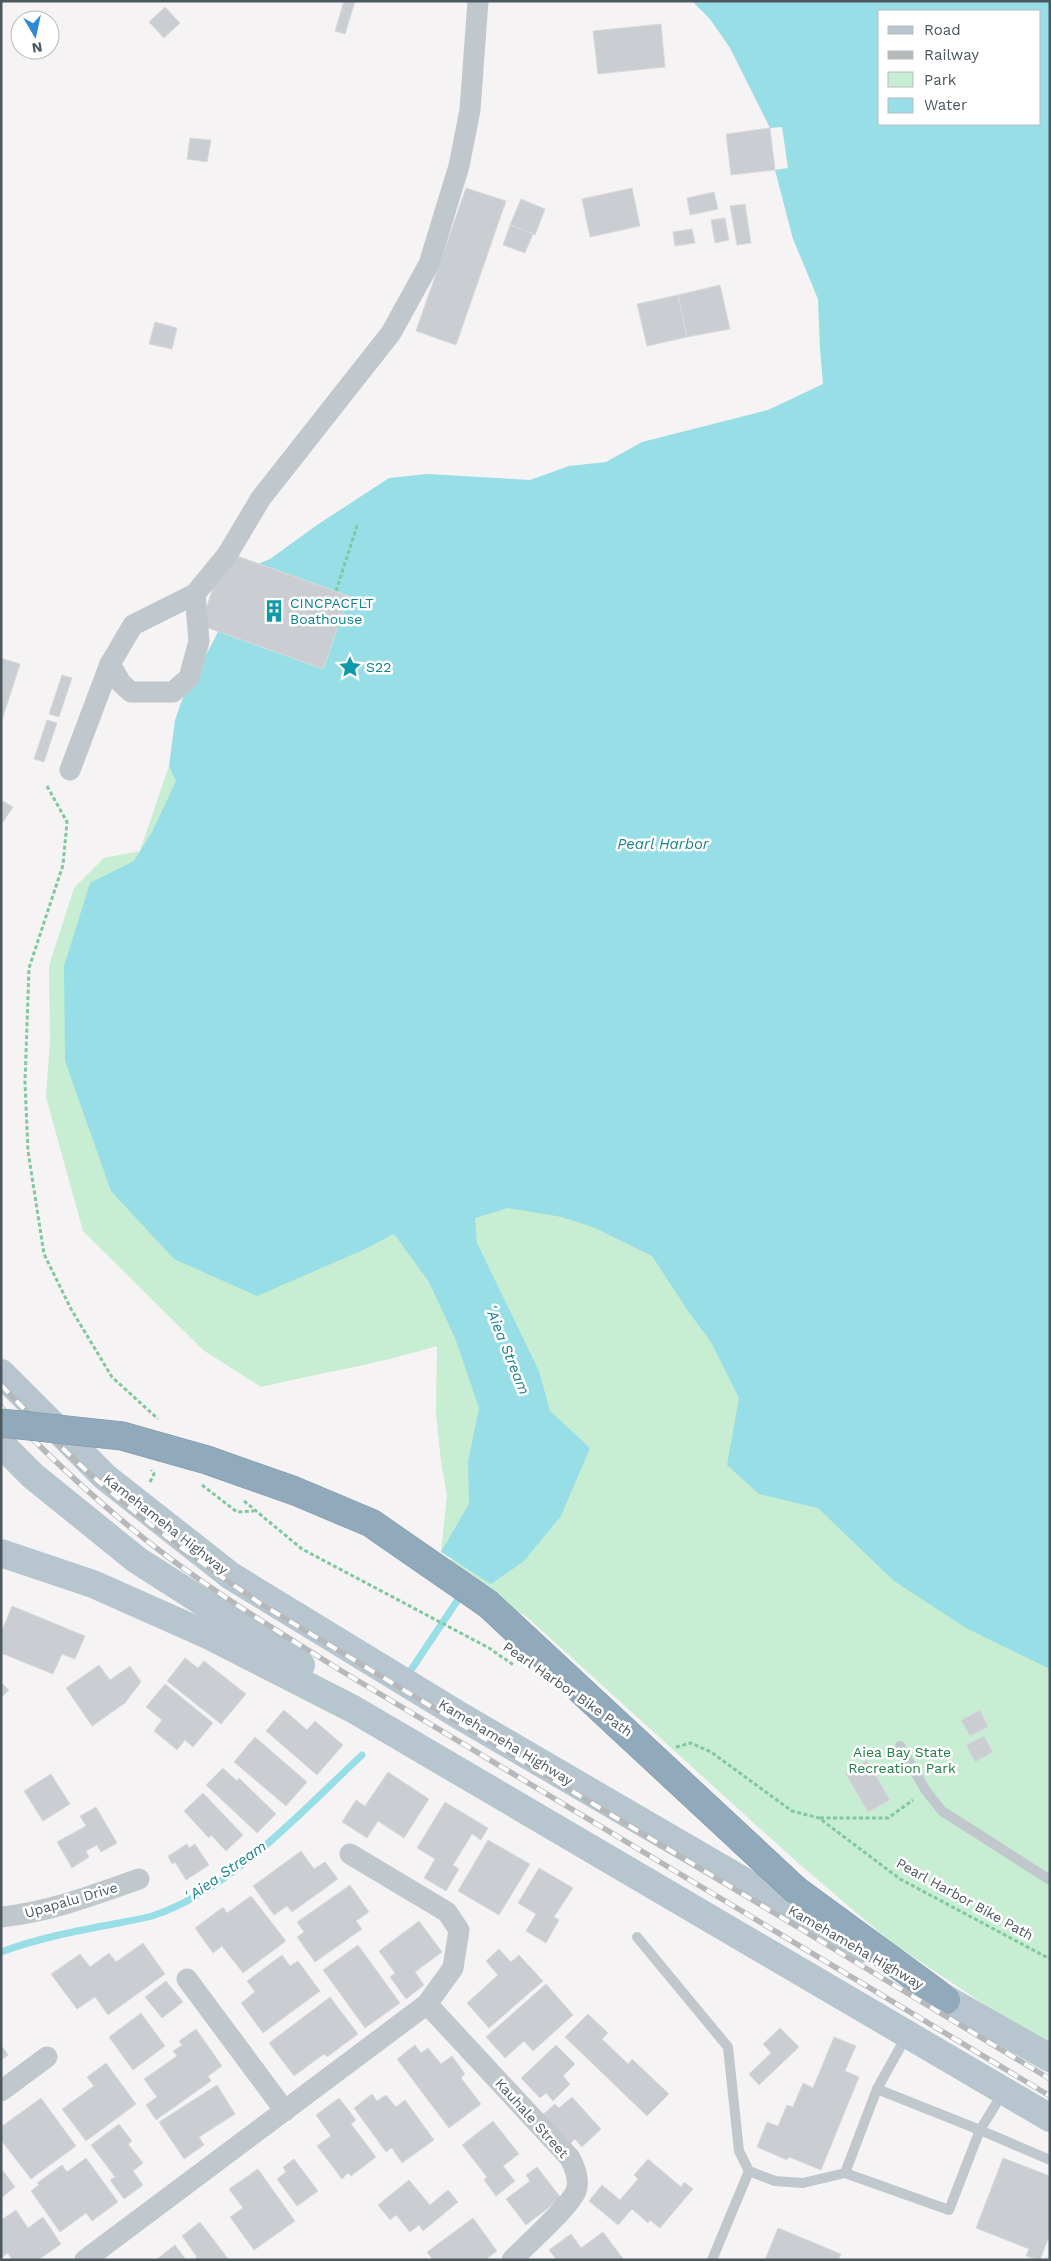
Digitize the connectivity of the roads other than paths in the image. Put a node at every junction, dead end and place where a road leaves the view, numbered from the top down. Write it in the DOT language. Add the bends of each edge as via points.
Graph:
graph roads {
  1 [pos="478,1"];
  2 [pos="195,594"];
  3 [pos="110,664"];
  4 [pos="70,770"];
  5 [pos="1,1373"];
  6 [pos="1,1423"];
  7 [pos="1,1444"];
  8 [pos="1,1554"];
  9 [pos="357,1706"];
  10 [pos="900,1746"];
  11 [pos="350,1854"];
  12 [pos="139,1879"];
  13 [pos="1050,1880"];
  14 [pos="1,1917"];
  15 [pos="637,1937"];
  16 [pos="187,1979"];
  17 [pos="946,2000"];
  18 [pos="427,2004"];
  19 [pos="908,2035"];
  20 [pos="47,2057"];
  21 [pos="1050,2058"];
  22 [pos="877,2089"];
  23 [pos="1004,2091"];
  24 [pos="1,2092"];
  25 [pos="285,2112"];
  26 [pos="1050,2118"];
  27 [pos="980,2130"];
  28 [pos="1050,2160"];
  29 [pos="749,2171"];
  30 [pos="845,2173"];
  31 [pos="85,2260"];
  32 [pos="512,2260"];
  33 [pos="712,2260"];
  1 -- 2 [label="street" via="470,110 459,166 429,264 391,333 261,498 227,555"];
  2 -- 3 [label="street" via="133,624"];
  2 -- 3 [label="street" via="199,641 189,678 173,692 131,692"];
  3 -- 4 [label="street"];
  5 -- 17 [label="main road, Kamehameha Highway" via="105,1477 231,1576 462,1717"];
  6 -- 17 [label="highway, bridge" via="122,1436 207,1460 371,1522 488,1604 797,1891"];
  7 -- 9 [label="main road" via="33,1476 137,1560"];
  8 -- 9 [label="main road" via="93,1584"];
  9 -- 19 [label="main road" via="454,1767"];
  10 -- 13 [label="lane" via="942,1812"];
  11 -- 18 [label="street" via="447,1912 459,1930 453,1968"];
  12 -- 14 [label="street, Upapalu Drive" via="80,1900 24,1915"];
  15 -- 29 [label="lane" via="728,2047 739,2151"];
  16 -- 25 [label="street"];
  17 -- 21 [label="main road, Kamehameha Highway"];
  18 -- 25 [label="street"];
  18 -- 32 [label="street, Kauhale Street" via="570,2158 577,2172 576,2190 569,2203"];
  19 -- 22 [label="lane"];
  19 -- 23 [label="main road"];
  20 -- 24 [label="street"];
  22 -- 27 [label="lane"];
  22 -- 30 [label="lane"];
  23 -- 26 [label="main road"];
  23 -- 27 [label="lane"];
  25 -- 31 [label="street"];
  27 -- 28 [label="lane"];
  27 -- 30 [label="lane" via="950,2210"];
  29 -- 30 [label="lane" via="775,2181 803,2183"];
  29 -- 33 [label="lane"];
}
